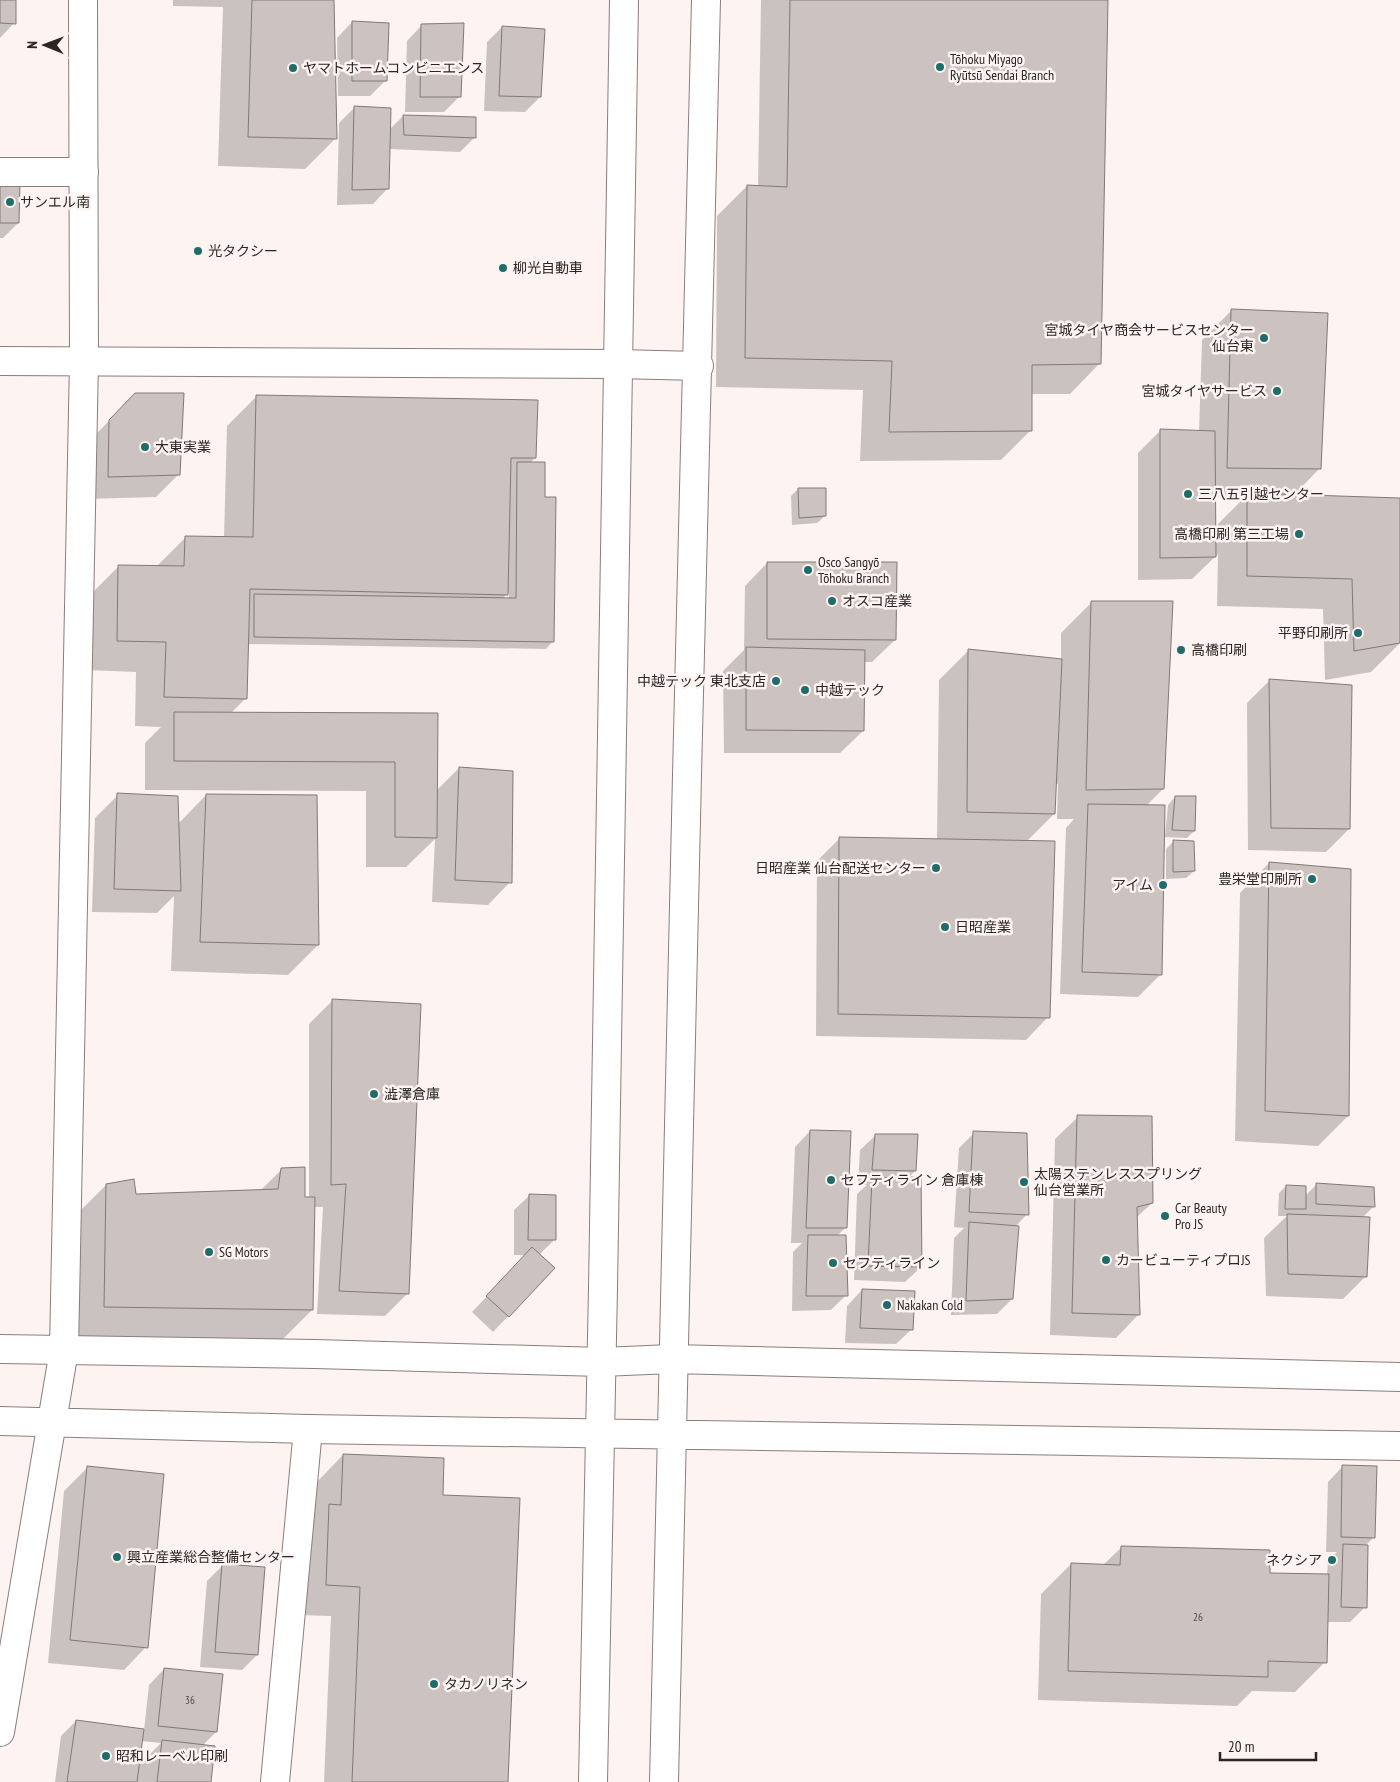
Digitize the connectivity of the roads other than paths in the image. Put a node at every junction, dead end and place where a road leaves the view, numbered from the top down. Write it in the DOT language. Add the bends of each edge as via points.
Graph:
graph roads {
  1 [pos="83,0"];
  2 [pos="624,0"];
  3 [pos="706,0"];
  4 [pos="0,172"];
  5 [pos="84,172"];
  6 [pos="84,361"];
  7 [pos="0,362"];
  8 [pos="617,364"];
  9 [pos="699,366"];
  10 [pos="0,1349"];
  11 [pos="64,1350"];
  12 [pos="671,1360"];
  13 [pos="602,1362"];
  14 [pos="1400,1377"];
  15 [pos="0,1421"];
  16 [pos="51,1421"];
  17 [pos="308,1429"];
  18 [pos="600,1434"];
  19 [pos="669,1434"];
  20 [pos="1400,1446"];
  21 [pos="0,1732"];
  22 [pos="276,1782"];
  23 [pos="593,1782"];
  24 [pos="664,1782"];
  1 -- 5 [label="street"];
  2 -- 8 [label="street"];
  3 -- 9 [label="street"];
  4 -- 5 [label="street"];
  5 -- 6 [label="street"];
  6 -- 7 [label="street"];
  6 -- 8 [label="street"];
  6 -- 11 [label="street"];
  8 -- 9 [label="street"];
  8 -- 13 [label="street"];
  9 -- 12 [label="street"];
  10 -- 11 [label="street"];
  11 -- 13 [label="street"];
  11 -- 16 [label="street"];
  12 -- 13 [label="street"];
  12 -- 14 [label="street"];
  12 -- 19 [label="street"];
  13 -- 18 [label="street"];
  15 -- 16 [label="street"];
  16 -- 17 [label="street"];
  16 -- 21 [label="street"];
  17 -- 18 [label="street"];
  17 -- 22 [label="street"];
  18 -- 19 [label="street"];
  18 -- 23 [label="street"];
  19 -- 20 [label="street"];
  19 -- 24 [label="street"];
}
